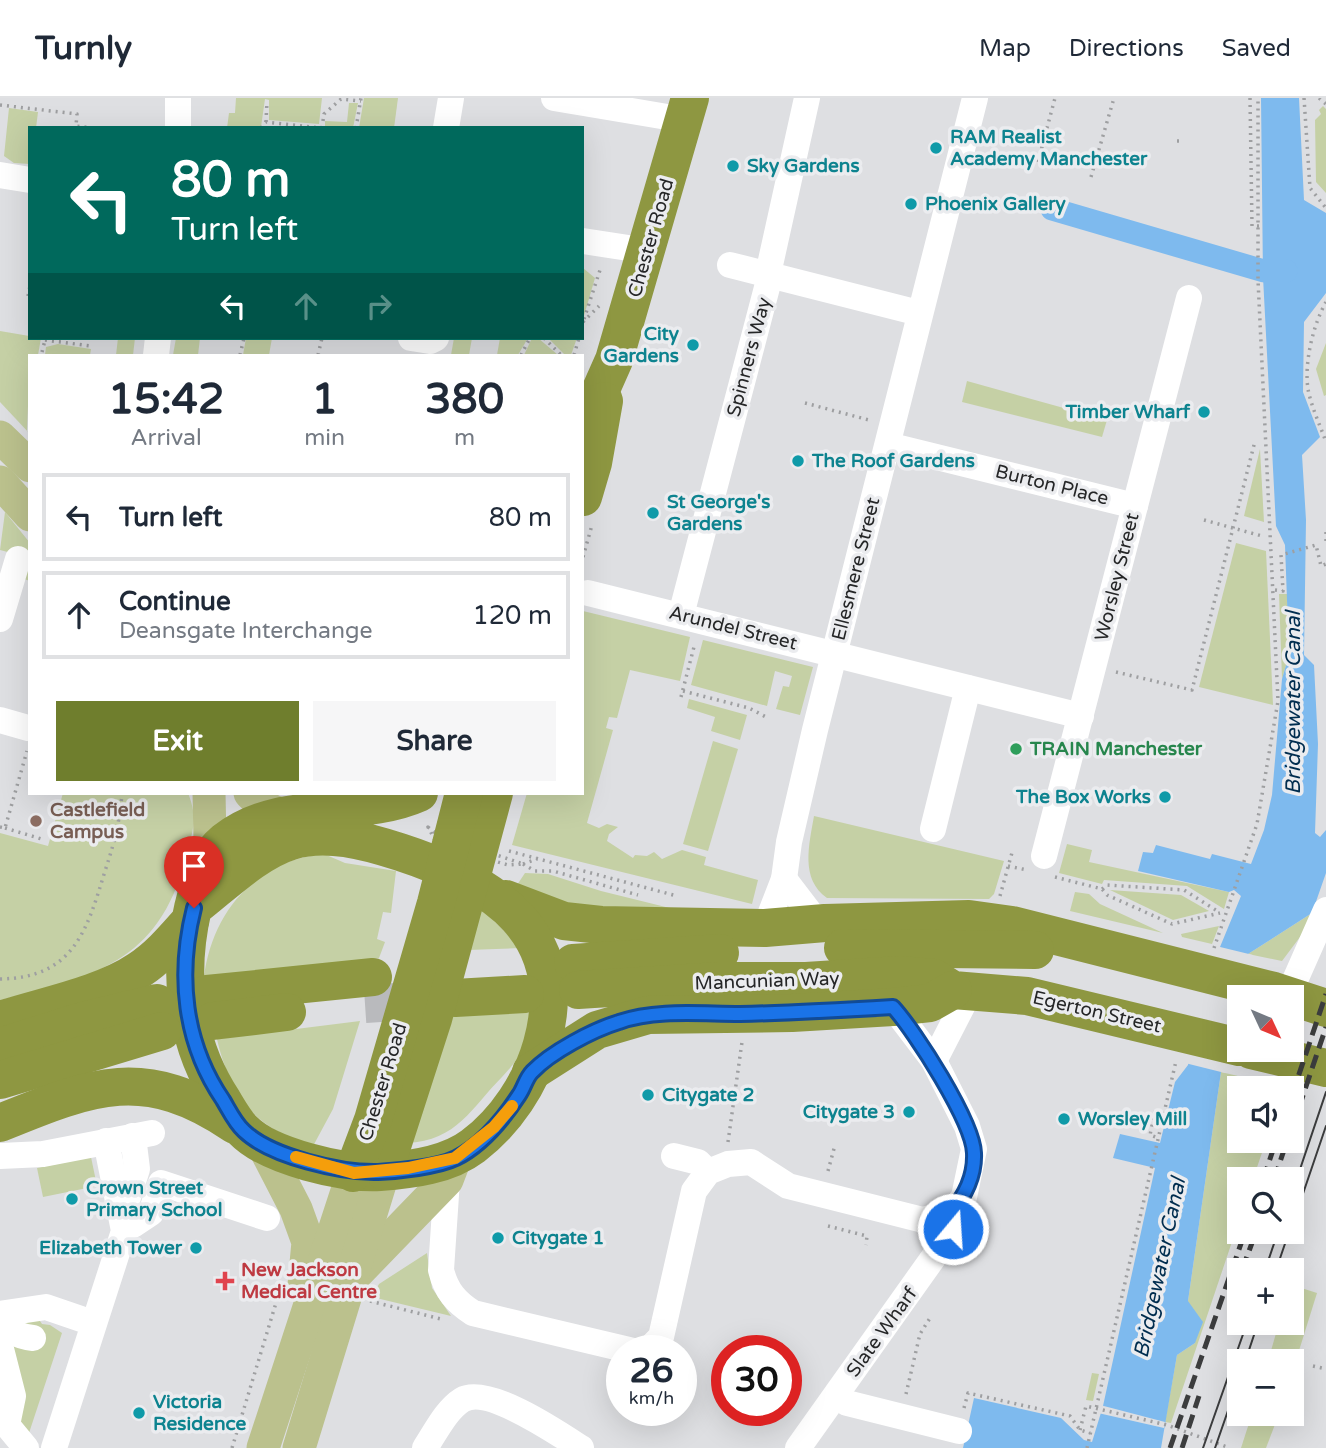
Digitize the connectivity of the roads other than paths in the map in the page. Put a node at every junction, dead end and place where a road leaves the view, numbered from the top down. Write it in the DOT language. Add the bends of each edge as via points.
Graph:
graph roads {
  1 [pos="178,98"];
  2 [pos="451,98"];
  3 [pos="554,98"];
  4 [pos="807,98"];
  5 [pos="975,98"];
  6 [pos="687,109"];
  7 [pos="177,126"];
  8 [pos="446,126"];
  9 [pos="0,175"];
  10 [pos="28,180"];
  11 [pos="595,243"];
  12 [pos="648,251"];
  13 [pos="730,265"];
  14 [pos="770,276"];
  15 [pos="1189,298"];
  16 [pos="919,313"];
  17 [pos="608,378"];
  18 [pos="584,428"];
  19 [pos="883,433"];
  20 [pos="0,437"];
  21 [pos="28,464"];
  22 [pos="0,482"];
  23 [pos="584,494"];
  24 [pos="1135,506"];
  25 [pos="28,513"];
  26 [pos="18,559"];
  27 [pos="588,593"];
  28 [pos="681,615"];
  29 [pos="0,619"];
  30 [pos="834,655"];
  31 [pos="968,688"];
  32 [pos="1081,716"];
  33 [pos="0,720"];
  34 [pos="28,728"];
  35 [pos="209,795"];
  36 [pos="252,795"];
  37 [pos="464,795"];
  38 [pos="494,795"];
  39 [pos="407,798"];
  40 [pos="282,816"];
  41 [pos="933,830"];
  42 [pos="327,837"];
  43 [pos="1044,856"];
  44 [pos="205,863"];
  45 [pos="480,878"];
  46 [pos="785,879"];
  47 [pos="1326,910"];
  48 [pos="825,923"];
  49 [pos="183,926"];
  50 [pos="765,928"];
  51 [pos="1107,952"];
  52 [pos="524,980"];
  53 [pos="459,985"];
  54 [pos="1248,985"];
  55 [pos="1285,985"];
  56 [pos="369,990"];
  57 [pos="897,991"];
  58 [pos="962,991"];
  59 [pos="1304,1001"];
  60 [pos="210,1008"];
  61 [pos="1326,1008"];
  62 [pos="0,1020"];
  63 [pos="1227,1044"];
  64 [pos="0,1047"];
  65 [pos="934,1062"];
  66 [pos="1300,1062"];
  67 [pos="1326,1068"];
  68 [pos="531,1072"];
  69 [pos="0,1080"];
  70 [pos="0,1123"];
  71 [pos="253,1137"];
  72 [pos="106,1141"];
  73 [pos="0,1156"];
  74 [pos="674,1156"];
  75 [pos="451,1169"];
  76 [pos="369,1172"];
  77 [pos="708,1172"];
  78 [pos="951,1212"];
  79 [pos="267,1218"];
  80 [pos="128,1221"];
  81 [pos="359,1288"];
  82 [pos="0,1314"];
  83 [pos="83,1320"];
  84 [pos="0,1326"];
  85 [pos="661,1335"];
  86 [pos="299,1336"];
  87 [pos="33,1338"];
  88 [pos="0,1345"];
  89 [pos="606,1345"];
  90 [pos="3,1374"];
  91 [pos="847,1403"];
  92 [pos="4,1428"];
  93 [pos="959,1431"];
  94 [pos="26,1448"];
  95 [pos="54,1448"];
  96 [pos="263,1448"];
  97 [pos="299,1448"];
  98 [pos="425,1448"];
  99 [pos="581,1448"];
  100 [pos="798,1448"];
  1 -- 7 [label="street"];
  2 -- 8 [label="street"];
  3 -- 6 [label="street"];
  4 -- 14 [label="street, Spinners Way"];
  5 -- 16 [label="street, Ellesmere Street"];
  6 -- 12 [label="highway, Chester Road"];
  9 -- 10 [label="street"];
  11 -- 12 [label="street"];
  12 -- 17 [label="highway, Chester Road"];
  13 -- 14 [label="street"];
  14 -- 16 [label="street"];
  14 -- 28 [label="street, Spinners Way"];
  15 -- 24 [label="street, Worsley Street"];
  16 -- 19 [label="street, Ellesmere Street"];
  17 -- 18 [label="highway, Chester Road"];
  17 -- 23 [label="highway, Chester Road"];
  19 -- 24 [label="street, Burton Place"];
  19 -- 30 [label="street, Ellesmere Street"];
  20 -- 21 [label="main road"];
  22 -- 25 [label="main road"];
  24 -- 32 [label="street, Worsley Street" via="1102,670"];
  26 -- 29 [label="street"];
  27 -- 28 [label="street, Arundel Street"];
  28 -- 30 [label="street, Arundel Street"];
  30 -- 31 [label="street, Arundel Street"];
  30 -- 46 [label="street, Ellesmere Street" via="789,842"];
  31 -- 32 [label="street, Arundel Street"];
  31 -- 41 [label="street"];
  32 -- 43 [label="street, Worsley Street"];
  33 -- 34 [label="street"];
  35 -- 44 [label="main road" via="210,839"];
  36 -- 40 [label="main road"];
  37 -- 45 [label="highway, Chester Road"];
  38 -- 45 [label="highway, Chester Road"];
  39 -- 40 [label="highway"];
  40 -- 42 [label="main road"];
  40 -- 44 [label="highway" via="225,841"];
  42 -- 45 [label="highway" via="378,844"];
  42 -- 49 [label="highway" via="291,841 275,848"];
  44 -- 49 [label="highway"];
  45 -- 50 [label="highway" via="545,915 582,924"];
  45 -- 68 [label="highway" via="530,932 548,976 549,1011"];
  45 -- 76 [label="highway, Chester Road" via="433,1019"];
  46 -- 48 [label="street" via="810,912"];
  46 -- 50 [label="street, Ellesmere Street"];
  47 -- 55 [label="street"];
  48 -- 50 [label="highway"];
  48 -- 51 [label="highway" via="969,919 1012,925"];
  49 -- 62 [label="highway" via="139,971 113,984"];
  49 -- 71 [label="highway" via="184,980 195,1047 209,1079"];
  51 -- 54 [label="highway"];
  51 -- 57 [label="highway, Mancunian Way" via="945,947 671,954 575,976 806,981"];
  52 -- 53 [label="highway"];
  56 -- 60 [label="highway"];
  57 -- 58 [label="highway, Mancunian Way" via="934,978"];
  57 -- 65 [label="street, Slate Wharf"];
  57 -- 68 [label="highway" via="792,1013 648,1015 597,1030"];
  58 -- 63 [label="highway, Egerton Street" via="1027,996"];
  58 -- 65 [label="street"];
  59 -- 61 [label="highway"];
  64 -- 69 [label="highway" via="82,1021 160,1017"];
  65 -- 78 [label="street, Slate Wharf" via="974,1149 964,1197"];
  66 -- 67 [label="highway, Egerton Street"];
  68 -- 75 [label="highway" via="509,1110"];
  70 -- 71 [label="highway" via="75,1095 134,1084 201,1103"];
  71 -- 76 [label="highway" via="323,1166"];
  71 -- 86 [label="main road" via="296,1209 308,1242"];
  72 -- 73 [label="street" via="43,1154"];
  72 -- 80 [label="street"];
  72 -- 80 [label="street" via="142,1135"];
  74 -- 77 [label="street" via="698,1162"];
  75 -- 76 [label="highway"];
  75 -- 81 [label="main road"];
  75 -- 89 [label="street" via="441,1270 444,1283 461,1306 473,1313"];
  76 -- 81 [label="main road, Chester Road"];
  76 -- 86 [label="main road, Chester Road"];
  77 -- 78 [label="street" via="751,1162 788,1186 923,1220"];
  77 -- 85 [label="street" via="694,1191"];
  78 -- 100 [label="street, Slate Wharf" via="953,1229 948,1237"];
  79 -- 80 [label="street" via="161,1183 151,1213"];
  80 -- 95 [label="street"];
  81 -- 97 [label="main road, Chester Road"];
  82 -- 83 [label="street" via="46,1307"];
  84 -- 87 [label="street"];
  86 -- 96 [label="main road, Chester Road"];
  88 -- 90 [label="street"];
  90 -- 92 [label="street" via="13,1396"];
  91 -- 93 [label="street"];
  92 -- 94 [label="street"];
  98 -- 99 [label="street" via="451,1410 463,1399 478,1395"];
}
